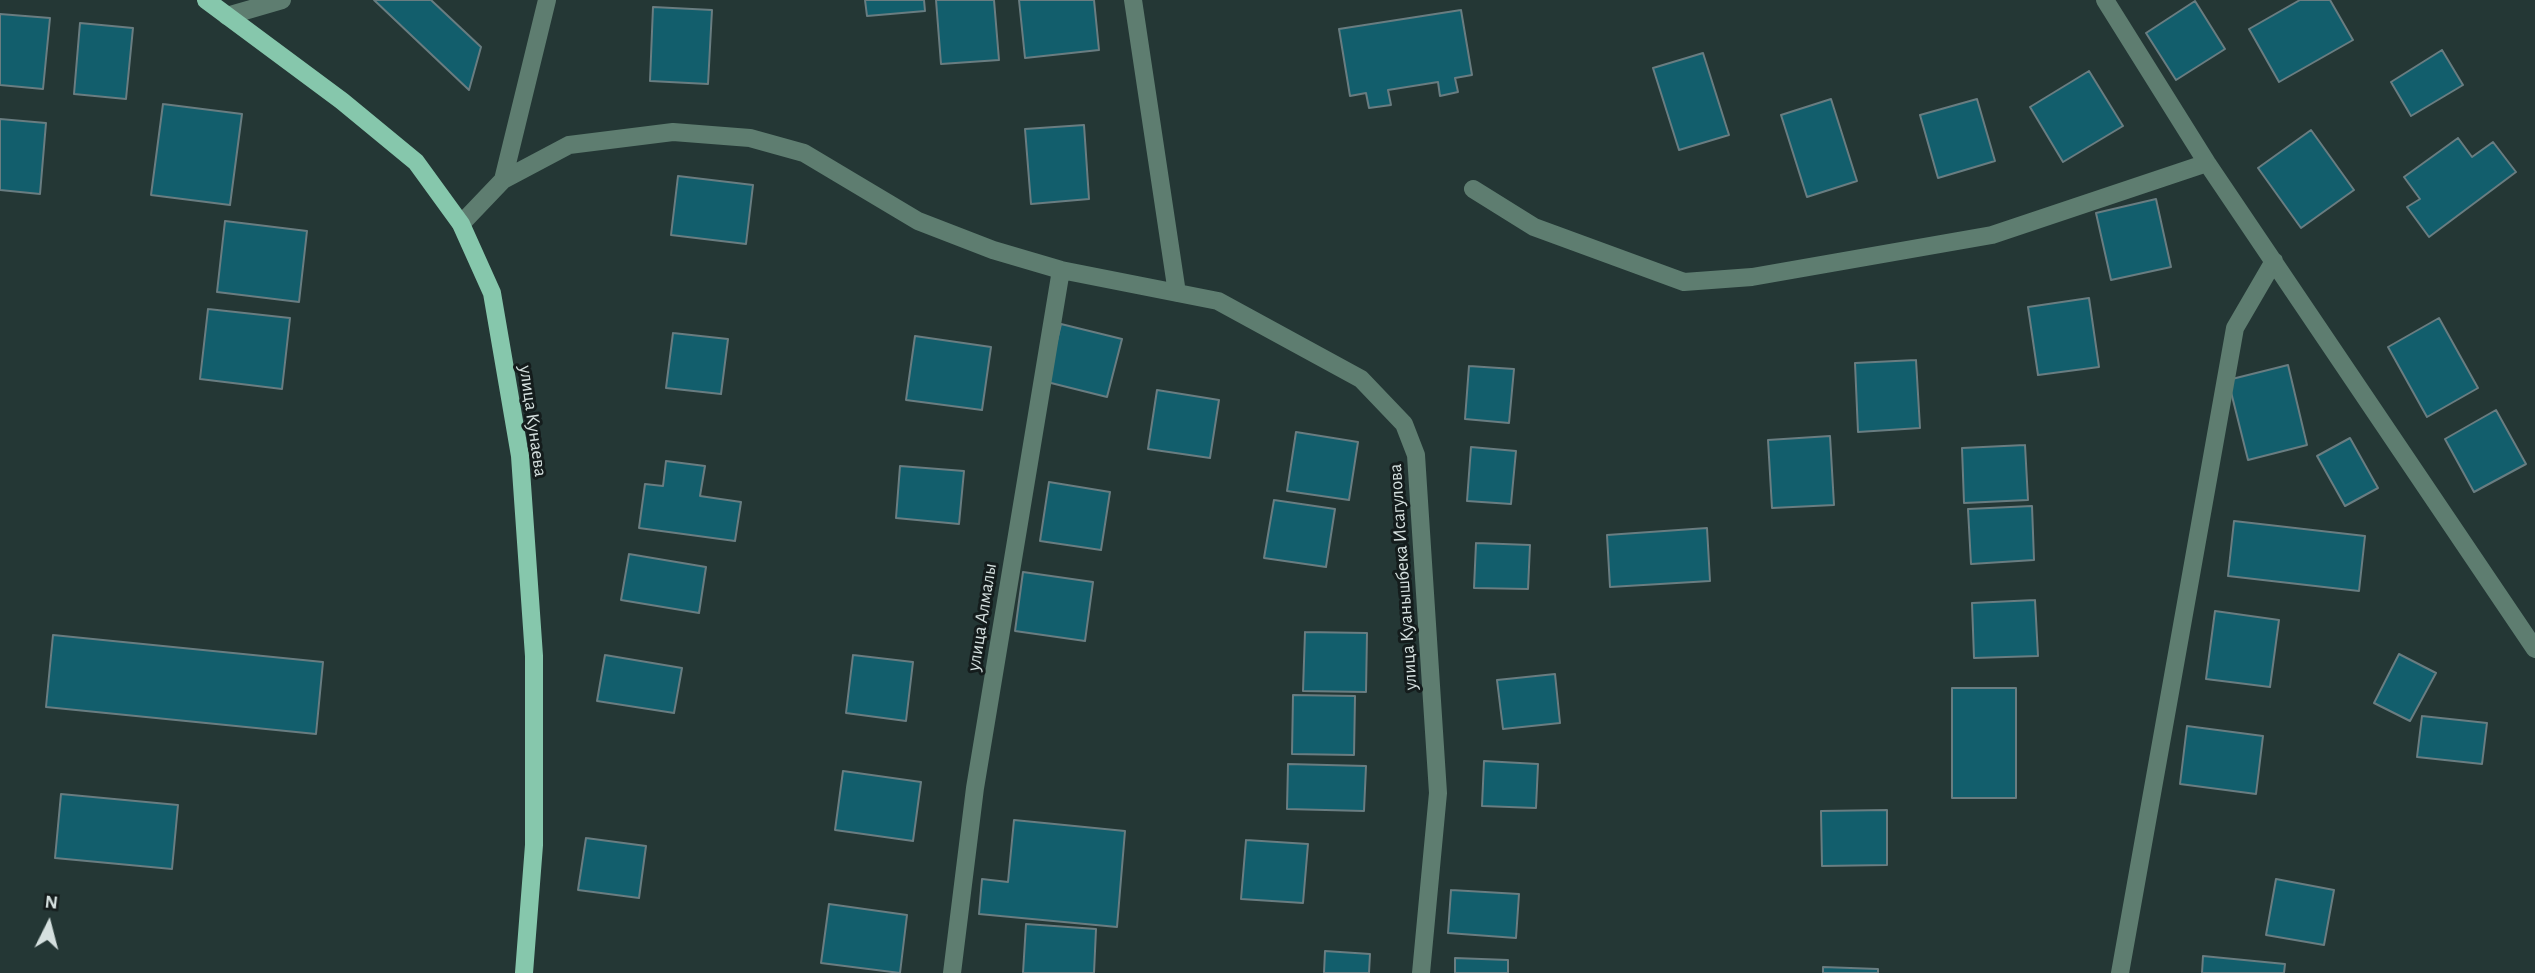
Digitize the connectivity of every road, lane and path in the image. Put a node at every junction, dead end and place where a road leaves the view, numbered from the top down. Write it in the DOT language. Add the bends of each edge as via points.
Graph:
graph roads {
  1 [pos="206,0"];
  2 [pos="282,0"];
  3 [pos="547,0"];
  4 [pos="1133,0"];
  5 [pos="2105,0"];
  6 [pos="227,16"];
  7 [pos="2207,163"];
  8 [pos="503,180"];
  9 [pos="1473,189"];
  10 [pos="461,224"];
  11 [pos="2274,261"];
  12 [pos="1061,270"];
  13 [pos="1177,293"];
  14 [pos="2535,649"];
  15 [pos="524,973"];
  16 [pos="952,973"];
  17 [pos="1421,973"];
  18 [pos="2120,973"];
  1 -- 6 [label="main road, улица Кунаева"];
  2 -- 6 [label="street"];
  3 -- 8 [label="street"];
  4 -- 13 [label="street"];
  5 -- 7 [label="street"];
  6 -- 10 [label="main road, улица Кунаева" via="416,162"];
  7 -- 9 [label="street" via="1992,235 1752,277 1684,282 1535,228"];
  7 -- 11 [label="street"];
  8 -- 10 [label="street, улица Куанышбека Исагулова"];
  8 -- 12 [label="street, улица Куанышбека Исагулова" via="569,145 673,132 750,138 804,153 918,221"];
  10 -- 15 [label="main road, улица Кунаева" via="492,293 520,456 534,656 534,845"];
  11 -- 14 [label="street"];
  11 -- 18 [label="street" via="2235,328"];
  12 -- 13 [label="street, улица Куанышбека Исагулова"];
  12 -- 16 [label="street, улица Алмалы" via="975,788"];
  13 -- 17 [label="street, улица Куанышбека Исагулова" via="1218,301 1361,379 1404,424 1416,454 1438,793"];
}
